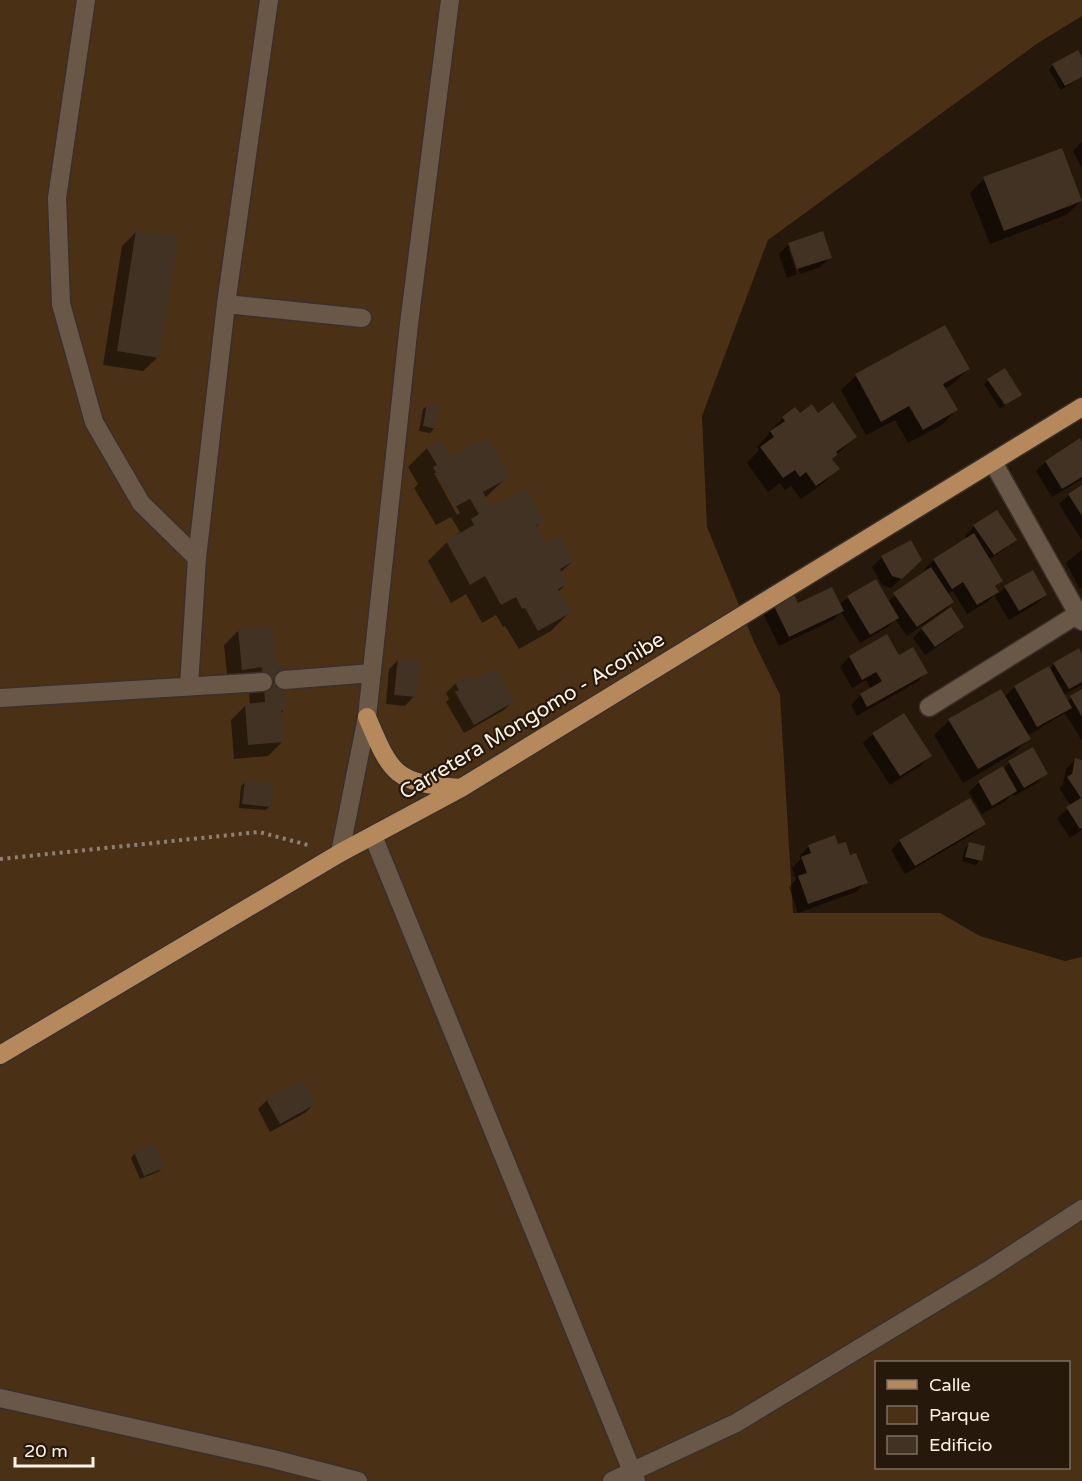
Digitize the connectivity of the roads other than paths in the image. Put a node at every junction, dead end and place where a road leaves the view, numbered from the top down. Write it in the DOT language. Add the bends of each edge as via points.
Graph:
graph roads {
  1 [pos="86,0"];
  2 [pos="269,0"];
  3 [pos="450,0"];
  4 [pos="226,304"];
  5 [pos="362,318"];
  6 [pos="1082,407"];
  7 [pos="993,462"];
  8 [pos="197,558"];
  9 [pos="1080,617"];
  10 [pos="372,673"];
  11 [pos="284,680"];
  12 [pos="263,682"];
  13 [pos="189,686"];
  14 [pos="0,698"];
  15 [pos="929,707"];
  16 [pos="367,717"];
  17 [pos="461,788"];
  18 [pos="373,836"];
  19 [pos="340,854"];
  20 [pos="0,1054"];
  21 [pos="1082,1209"];
  22 [pos="0,1398"];
  23 [pos="635,1476"];
  24 [pos="358,1481"];
  25 [pos="612,1481"];
  1 -- 8 [label="street" via="57,198 61,304 94,422 141,504"];
  2 -- 4 [label="street"];
  3 -- 10 [label="street" via="409,324"];
  4 -- 5 [label="street"];
  4 -- 8 [label="street"];
  6 -- 7 [label="main road, Carretera Mongomo - Aconibe"];
  7 -- 9 [label="street"];
  7 -- 17 [label="main road, Carretera Mongomo - Aconibe"];
  8 -- 13 [label="street"];
  9 -- 15 [label="street"];
  10 -- 11 [label="street"];
  10 -- 16 [label="street"];
  12 -- 13 [label="street"];
  13 -- 14 [label="street"];
  16 -- 17 [label="main road" via="388,763 405,778"];
  16 -- 19 [label="street"];
  17 -- 18 [label="main road, Carretera Mongomo - Aconibe"];
  18 -- 19 [label="main road, Carretera Mongomo - Aconibe"];
  18 -- 23 [label="street"];
  19 -- 20 [label="main road, Carretera Mongomo - Aconibe"];
  21 -- 23 [label="street" via="736,1423"];
  22 -- 24 [label="street"];
  23 -- 25 [label="street"];
}
